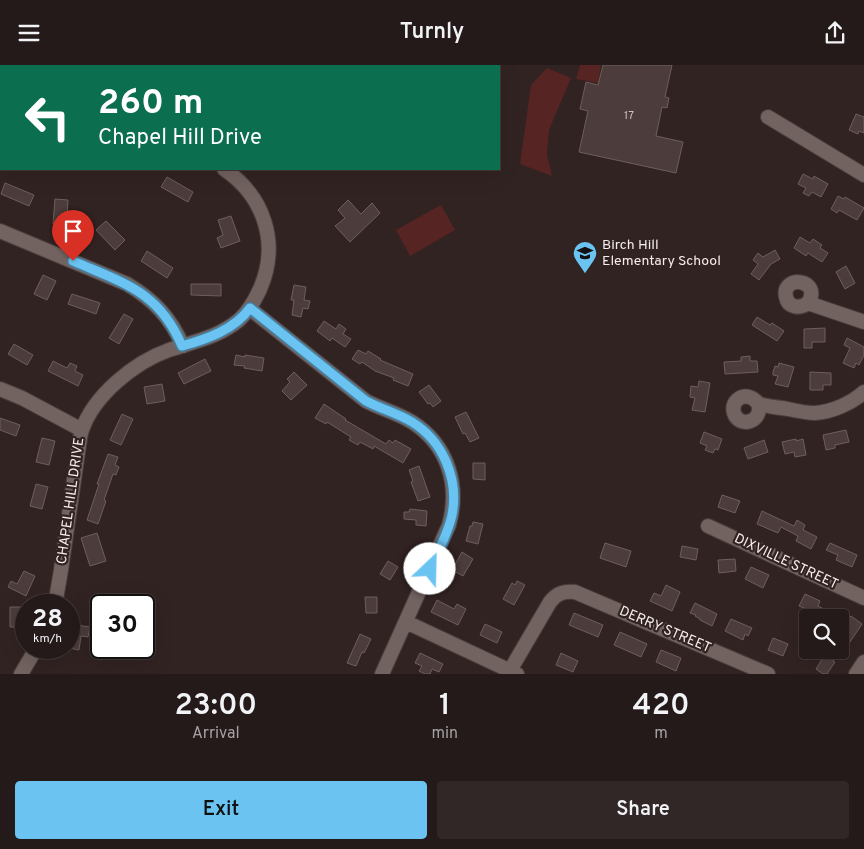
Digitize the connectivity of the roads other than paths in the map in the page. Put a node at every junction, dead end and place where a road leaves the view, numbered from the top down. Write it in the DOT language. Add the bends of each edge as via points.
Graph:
graph roads {
  1 [pos="768,117"];
  2 [pos="226,170"];
  3 [pos="864,175"];
  4 [pos="0,231"];
  5 [pos="808,303"];
  6 [pos="250,308"];
  7 [pos="864,322"];
  8 [pos="182,346"];
  9 [pos="0,389"];
  10 [pos="864,392"];
  11 [pos="758,403"];
  12 [pos="82,430"];
  13 [pos="708,526"];
  14 [pos="56,594"];
  15 [pos="864,598"];
  16 [pos="406,622"];
  17 [pos="30,659"];
  18 [pos="864,662"];
  19 [pos="512,673"];
  20 [pos="21,674"];
  21 [pos="382,674"];
  22 [pos="768,674"];
  23 [pos="856,674"];
  1 -- 3 [label="street"];
  2 -- 6 [label="street" via="253,197 268,234 267,270"];
  4 -- 8 [label="street" via="142,293 162,311"];
  5 -- 7 [label="street"];
  6 -- 8 [label="street, CHAPEL HILL DRIVE" via="218,333"];
  6 -- 16 [label="street" via="366,401 413,423 433,440 445,460 452,481 452,515"];
  8 -- 12 [label="street, CHAPEL HILL DRIVE" via="153,357 115,383 89,415"];
  9 -- 12 [label="street"];
  10 -- 11 [label="street" via="847,404 817,413"];
  12 -- 14 [label="street, CHAPEL HILL DRIVE"];
  13 -- 15 [label="street, DIXVILLE STREET"];
  16 -- 19 [label="street"];
  16 -- 21 [label="street"];
  17 -- 20 [label="street"];
  18 -- 23 [label="street"];
  19 -- 22 [label="street, DERRY STREET" via="550,602 561,592 568,591"];
}
